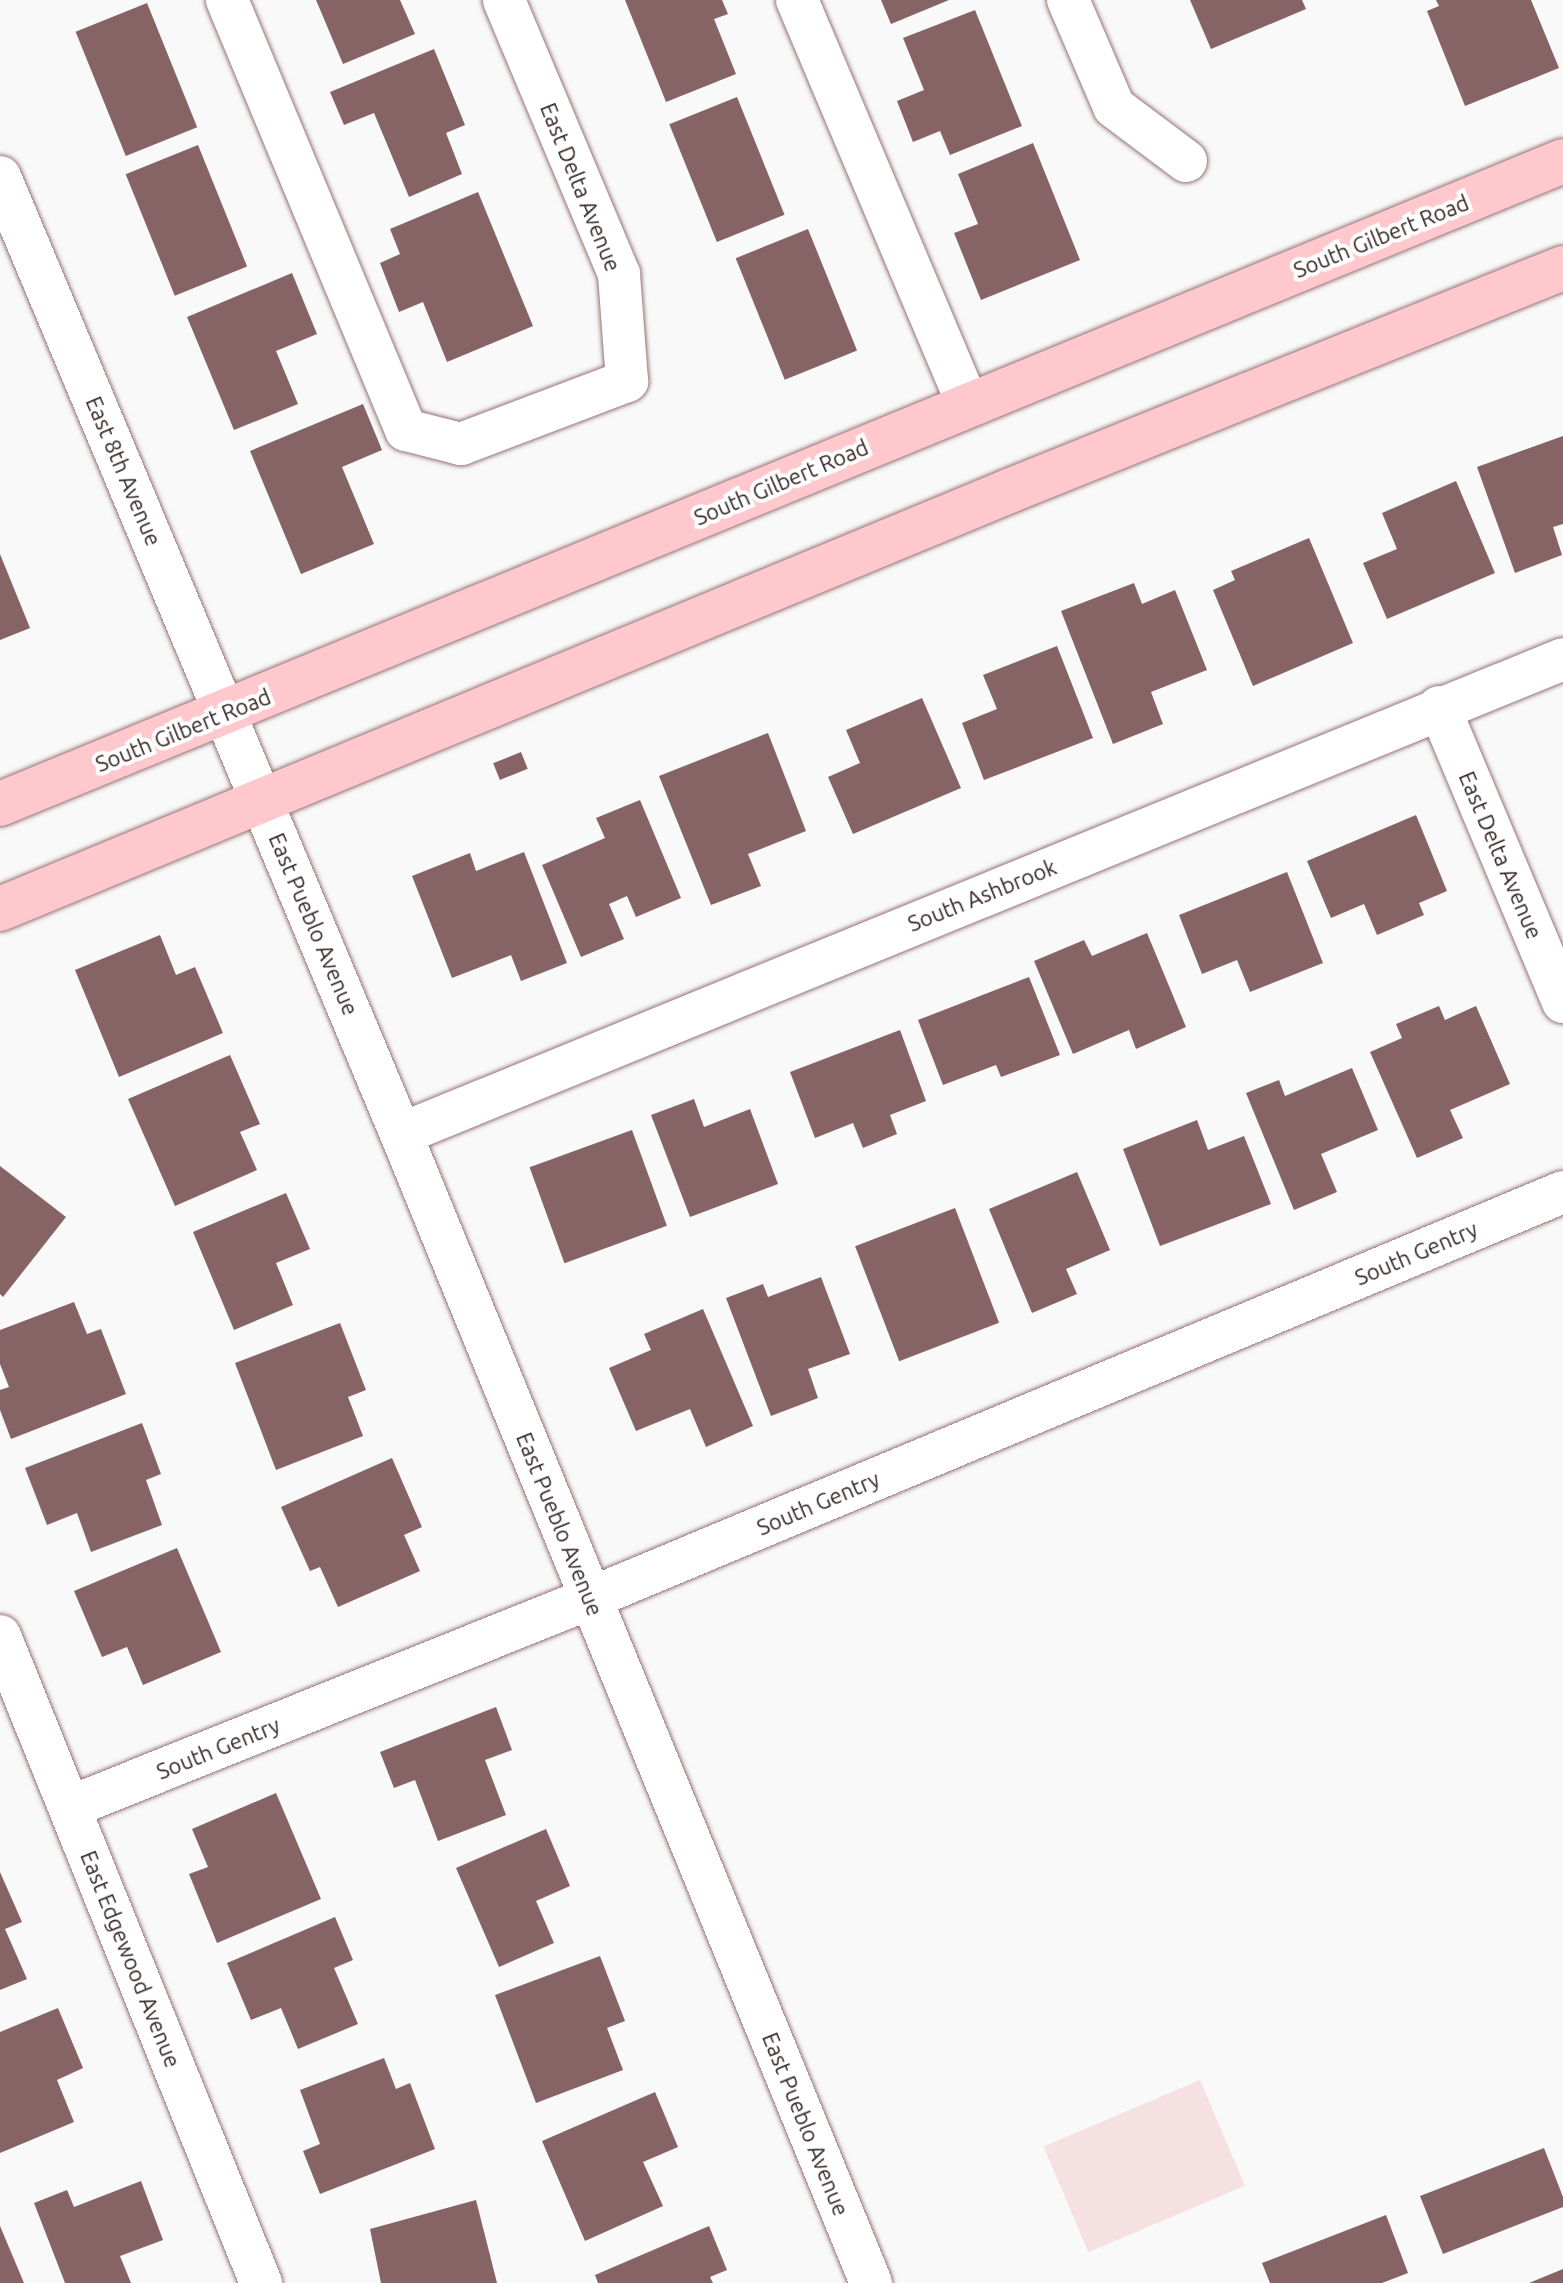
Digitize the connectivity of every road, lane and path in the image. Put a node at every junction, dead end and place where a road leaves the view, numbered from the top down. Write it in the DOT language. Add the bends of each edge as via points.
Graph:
graph roads {
  1 [pos="227,0"];
  2 [pos="504,0"];
  3 [pos="797,0"];
  4 [pos="1068,0"];
  5 [pos="1186,161"];
  6 [pos="1563,161"];
  7 [pos="0,177"];
  8 [pos="1563,268"];
  9 [pos="968,404"];
  10 [pos="1563,659"];
  11 [pos="1439,707"];
  12 [pos="225,713"];
  13 [pos="256,784"];
  14 [pos="0,804"];
  15 [pos="0,909"];
  16 [pos="1563,1002"];
  17 [pos="401,1134"];
  18 [pos="1563,1192"];
  19 [pos="591,1598"];
  20 [pos="0,1636"];
  21 [pos="70,1807"];
  22 [pos="261,2283"];
  23 [pos="871,2283"];
  1 -- 2 [label="street, East Delta Avenue" via="406,430 461,444 627,381 619,274"];
  3 -- 9 [label="street"];
  4 -- 5 [label="street" via="1114,107"];
  6 -- 9 [label="main road, South Gilbert Road"];
  7 -- 12 [label="street, East 8th Avenue"];
  8 -- 13 [label="main road" via="995,497"];
  9 -- 12 [label="main road, South Gilbert Road"];
  10 -- 11 [label="street, South Ashbrook"];
  11 -- 16 [label="street, East Delta Avenue"];
  11 -- 17 [label="street, South Ashbrook"];
  12 -- 13 [label="street, East 8th Avenue"];
  12 -- 14 [label="main road, South Gilbert Road"];
  13 -- 15 [label="main road"];
  13 -- 17 [label="street, East Pueblo Avenue"];
  17 -- 19 [label="street, East Pueblo Avenue"];
  18 -- 19 [label="street, South Gentry"];
  19 -- 21 [label="street, South Gentry"];
  19 -- 23 [label="street, East Pueblo Avenue"];
  20 -- 21 [label="street, East Edgewood Avenue"];
  21 -- 22 [label="street, East Edgewood Avenue"];
}
